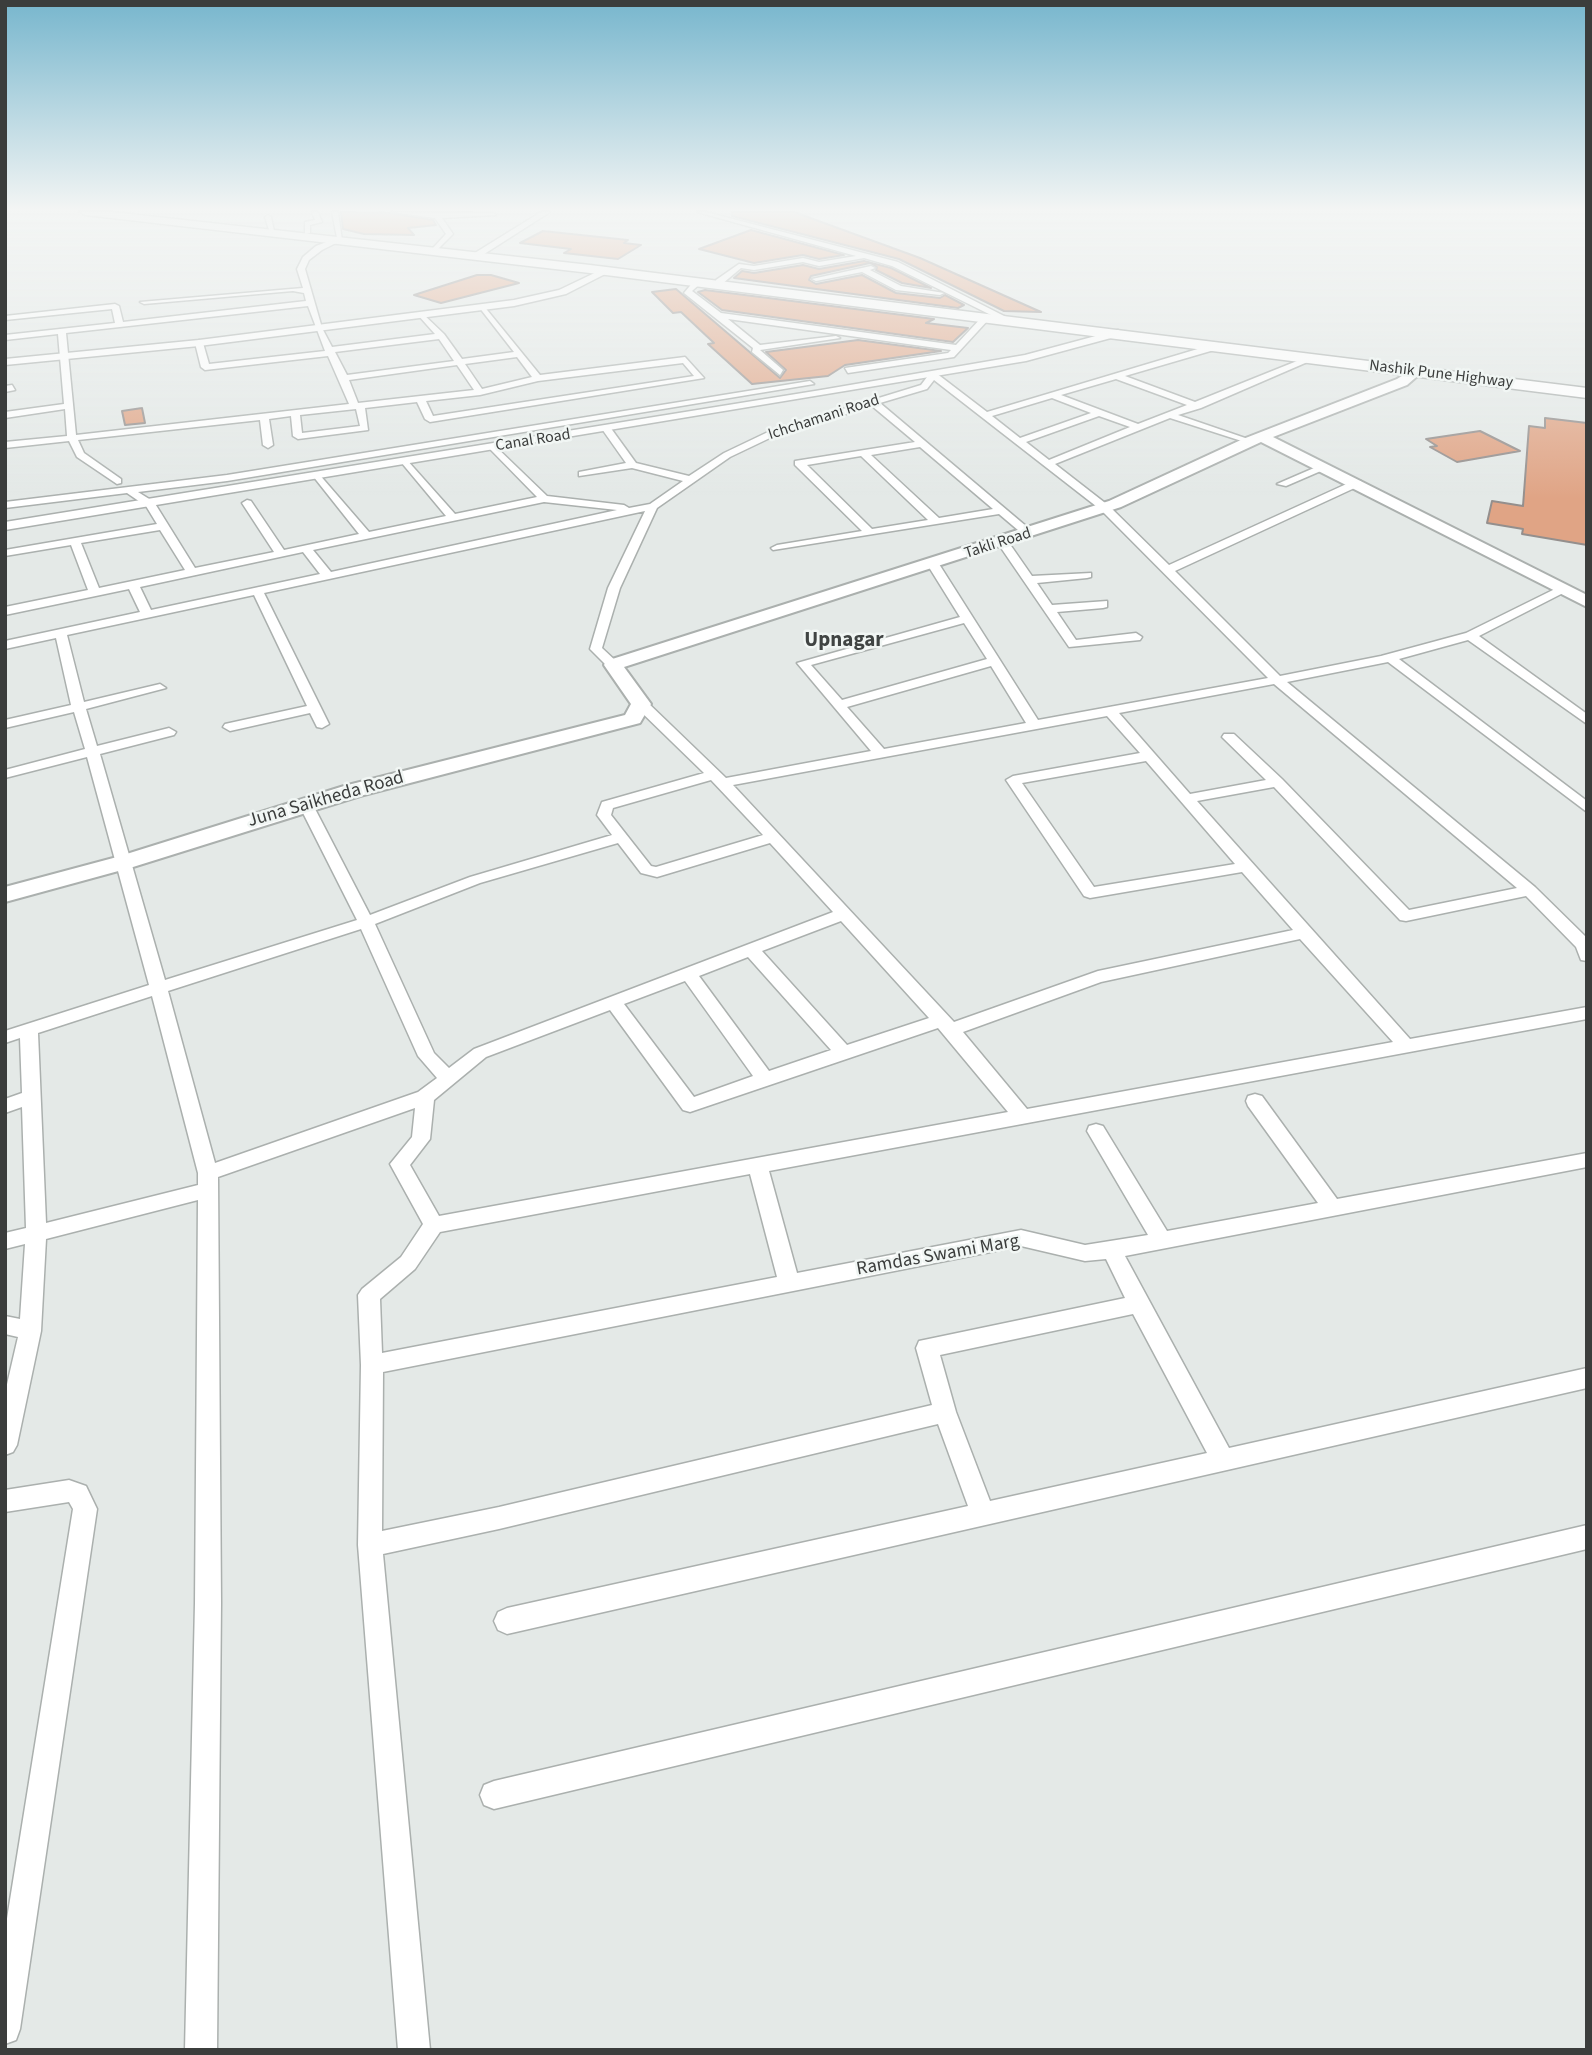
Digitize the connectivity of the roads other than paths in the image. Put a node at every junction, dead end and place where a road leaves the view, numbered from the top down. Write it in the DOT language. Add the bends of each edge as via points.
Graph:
graph roads {
  1 [pos="98,308"];
  2 [pos="132,308"];
  3 [pos="268,308"];
  4 [pos="312,308"];
  5 [pos="476,308"];
  6 [pos="484,308"];
  7 [pos="710,308"];
  8 [pos="896,308"];
  9 [pos="924,308"];
  10 [pos="982,308"];
  11 [pos="422,315"];
  12 [pos="719,315"];
  13 [pos="5,318"];
  14 [pos="1004,318"];
  15 [pos="985,319"];
  16 [pos="120,325"];
  17 [pos="318,328"];
  18 [pos="1049,328"];
  19 [pos="62,332"];
  20 [pos="1107,333"];
  21 [pos="859,335"];
  22 [pos="441,336"];
  23 [pos="5,338"];
  24 [pos="404,341"];
  25 [pos="200,343"];
  26 [pos="1065,346"];
  27 [pos="758,348"];
  28 [pos="957,348"];
  29 [pos="1211,348"];
  30 [pos="410,349"];
  31 [pos="329,352"];
  32 [pos="521,354"];
  33 [pos="65,356"];
  34 [pos="416,358"];
  35 [pos="1312,358"];
  36 [pos="5,362"];
  37 [pos="459,363"];
  38 [pos="421,367"];
  39 [pos="848,370"];
  40 [pos="1416,372"];
  41 [pos="780,373"];
  42 [pos="933,374"];
  43 [pos="1116,376"];
  44 [pos="344,378"];
  45 [pos="538,378"];
  46 [pos="810,384"];
  47 [pos="480,391"];
  48 [pos="1587,392"];
  49 [pos="1052,395"];
  50 [pos="421,398"];
  51 [pos="554,400"];
  52 [pos="874,403"];
  53 [pos="1198,405"];
  54 [pos="68,406"];
  55 [pos="357,406"];
  56 [pos="1099,413"];
  57 [pos="295,414"];
  58 [pos="5,415"];
  59 [pos="986,415"];
  60 [pos="1172,416"];
  61 [pos="264,417"];
  62 [pos="1140,428"];
  63 [pos="607,429"];
  64 [pos="72,438"];
  65 [pos="1255,439"];
  66 [pos="1020,441"];
  67 [pos="922,444"];
  68 [pos="5,445"];
  69 [pos="268,446"];
  70 [pos="493,447"];
  71 [pos="863,453"];
  72 [pos="405,462"];
  73 [pos="1049,463"];
  74 [pos="632,465"];
  75 [pos="1325,467"];
  76 [pos="583,474"];
  77 [pos="318,476"];
  78 [pos="691,480"];
  79 [pos="1357,483"];
  80 [pos="1282,484"];
  81 [pos="123,486"];
  82 [pos="544,499"];
  83 [pos="247,503"];
  84 [pos="150,504"];
  85 [pos="5,505"];
  86 [pos="653,506"];
  87 [pos="1105,508"];
  88 [pos="639,510"];
  89 [pos="1001,511"];
  90 [pos="453,518"];
  91 [pos="937,522"];
  92 [pos="5,526"];
  93 [pos="164,526"];
  94 [pos="870,533"];
  95 [pos="1029,534"];
  96 [pos="366,536"];
  97 [pos="75,541"];
  98 [pos="1003,542"];
  99 [pos="777,548"];
  100 [pos="306,549"];
  101 [pos="5,553"];
  102 [pos="281,554"];
  103 [pos="933,565"];
  104 [pos="1168,570"];
  105 [pos="192,573"];
  106 [pos="1087,575"];
  107 [pos="329,577"];
  108 [pos="1029,580"];
  109 [pos="133,585"];
  110 [pos="1563,589"];
  111 [pos="95,592"];
  112 [pos="258,592"];
  113 [pos="1587,602"];
  114 [pos="1103,604"];
  115 [pos="1050,609"];
  116 [pos="5,611"];
  117 [pos="147,615"];
  118 [pos="966,619"];
  119 [pos="61,634"];
  120 [pos="1470,636"];
  121 [pos="1136,637"];
  122 [pos="5,645"];
  123 [pos="1390,658"];
  124 [pos="993,661"];
  125 [pos="612,665"];
  126 [pos="1278,680"];
  127 [pos="160,688"];
  128 [pos="641,704"];
  129 [pos="839,705"];
  130 [pos="79,707"];
  131 [pos="314,708"];
  132 [pos="1109,710"];
  133 [pos="1587,720"];
  134 [pos="5,724"];
  135 [pos="322,724"];
  136 [pos="1034,724"];
  137 [pos="230,727"];
  138 [pos="169,732"];
  139 [pos="1229,737"];
  140 [pos="92,752"];
  141 [pos="880,753"];
  142 [pos="1149,756"];
  143 [pos="5,774"];
  144 [pos="719,778"];
  145 [pos="1277,782"];
  146 [pos="1186,799"];
  147 [pos="306,805"];
  148 [pos="1587,808"];
  149 [pos="773,837"];
  150 [pos="619,838"];
  151 [pos="125,862"];
  152 [pos="1246,867"];
  153 [pos="1529,890"];
  154 [pos="5,895"];
  155 [pos="844,914"];
  156 [pos="366,922"];
  157 [pos="1304,933"];
  158 [pos="751,950"];
  159 [pos="1587,956"];
  160 [pos="688,973"];
  161 [pos="158,988"];
  162 [pos="613,1002"];
  163 [pos="1587,1013"];
  164 [pos="946,1025"];
  165 [pos="29,1029"];
  166 [pos="5,1037"];
  167 [pos="1405,1045"];
  168 [pos="843,1052"];
  169 [pos="448,1078"];
  170 [pos="765,1079"];
  171 [pos="31,1097"];
  172 [pos="425,1097"];
  173 [pos="1255,1101"];
  174 [pos="5,1105"];
  175 [pos="1021,1115"];
  176 [pos="1096,1130"];
  177 [pos="1587,1160"];
  178 [pos="757,1164"];
  179 [pos="208,1181"];
  180 [pos="1332,1208"];
  181 [pos="434,1225"];
  182 [pos="36,1234"];
  183 [pos="1162,1240"];
  184 [pos="5,1241"];
  185 [pos="1111,1249"];
  186 [pos="789,1283"];
  187 [pos="1139,1304"];
  188 [pos="5,1325"];
  189 [pos="30,1331"];
  190 [pos="372,1365"];
  191 [pos="1587,1378"];
  192 [pos="945,1412"];
  193 [pos="5,1445"];
  194 [pos="1223,1460"];
  195 [pos="5,1501"];
  196 [pos="983,1514"];
  197 [pos="1587,1537"];
  198 [pos="370,1545"];
  199 [pos="507,1621"];
  200 [pos="494,1795"];
  201 [pos="5,2029"];
  202 [pos="201,2050"];
  203 [pos="414,2050"];
  1 -- 13 [label="street"];
  2 -- 16 [label="street"];
  3 -- 16 [label="street"];
  4 -- 17 [label="street"];
  5 -- 11 [label="street"];
  6 -- 32 [label="street"];
  7 -- 12 [label="street"];
  8 -- 15 [label="highway, Nashik Pune Highway"];
  9 -- 14 [label="highway, Nashik Pune Highway"];
  10 -- 14 [label="street"];
  11 -- 17 [label="street"];
  11 -- 22 [label="street"];
  12 -- 21 [label="street"];
  12 -- 27 [label="street"];
  14 -- 20 [label="highway, Nashik Pune Highway"];
  15 -- 18 [label="highway, Nashik Pune Highway"];
  15 -- 28 [label="street"];
  16 -- 19 [label="street"];
  17 -- 25 [label="street"];
  17 -- 31 [label="street"];
  18 -- 20 [label="highway, Nashik Pune Highway"];
  18 -- 26 [label="street"];
  19 -- 23 [label="street"];
  19 -- 33 [label="street"];
  20 -- 26 [label="street, Canal Road"];
  20 -- 29 [label="highway, Nashik Pune Highway"];
  20 -- 35 [label="highway, Nashik Pune Highway"];
  21 -- 27 [label="street"];
  21 -- 28 [label="street"];
  22 -- 24 [label="street"];
  22 -- 37 [label="street"];
  24 -- 30 [label="street"];
  24 -- 31 [label="street"];
  25 -- 31 [label="street" via="205,367"];
  25 -- 33 [label="street"];
  26 -- 42 [label="street, Canal Road" via="1026,358"];
  27 -- 41 [label="street" via="755,350"];
  28 -- 39 [label="street" via="951,355"];
  29 -- 35 [label="highway, Nashik Pune Highway"];
  29 -- 43 [label="street"];
  31 -- 44 [label="street"];
  32 -- 37 [label="street"];
  32 -- 45 [label="street"];
  33 -- 36 [label="street"];
  33 -- 54 [label="street"];
  34 -- 38 [label="street"];
  35 -- 40 [label="highway, Nashik Pune Highway"];
  35 -- 48 [label="highway, Nashik Pune Highway"];
  35 -- 53 [label="street"];
  37 -- 38 [label="street"];
  37 -- 47 [label="street"];
  38 -- 44 [label="street"];
  40 -- 48 [label="highway, Nashik Pune Highway"];
  40 -- 65 [label="main road, Takli Road" via="1402,382"];
  42 -- 52 [label="street, Ichchamani Road" via="924,387"];
  42 -- 59 [label="street"];
  42 -- 63 [label="street, Canal Road"];
  43 -- 49 [label="street"];
  43 -- 53 [label="street"];
  44 -- 55 [label="street"];
  45 -- 47 [label="street"];
  45 -- 51 [label="street"];
  45 -- 51 [label="street" via="685,360 700,378"];
  46 -- 81 [label="street"];
  47 -- 50 [label="street"];
  49 -- 56 [label="street"];
  49 -- 59 [label="street"];
  50 -- 51 [label="street" via="430,419"];
  50 -- 55 [label="street"];
  52 -- 67 [label="street"];
  52 -- 78 [label="street, Ichchamani Road" via="771,434 727,455"];
  53 -- 60 [label="street"];
  54 -- 58 [label="street"];
  54 -- 64 [label="street"];
  55 -- 57 [label="street"];
  55 -- 57 [label="street" via="365,428 298,436"];
  56 -- 62 [label="street"];
  56 -- 66 [label="street"];
  57 -- 61 [label="street"];
  59 -- 66 [label="street"];
  60 -- 62 [label="street"];
  60 -- 65 [label="street"];
  61 -- 64 [label="street"];
  61 -- 69 [label="street"];
  62 -- 73 [label="street"];
  63 -- 70 [label="street, Canal Road"];
  63 -- 74 [label="street"];
  64 -- 68 [label="street"];
  64 -- 81 [label="street" via="80,454"];
  65 -- 75 [label="main road"];
  65 -- 87 [label="main road, Takli Road"];
  66 -- 73 [label="street"];
  67 -- 71 [label="street"];
  67 -- 89 [label="street"];
  70 -- 72 [label="street, Canal Road"];
  70 -- 82 [label="street"];
  71 -- 91 [label="street"];
  71 -- 94 [label="street" via="799,463"];
  72 -- 77 [label="street, Canal Road"];
  72 -- 90 [label="street"];
  73 -- 87 [label="street"];
  74 -- 76 [label="street"];
  74 -- 78 [label="street"];
  75 -- 79 [label="main road"];
  75 -- 80 [label="street"];
  77 -- 84 [label="street, Canal Road"];
  77 -- 96 [label="street"];
  78 -- 86 [label="street, Ichchamani Road"];
  79 -- 104 [label="street"];
  79 -- 110 [label="main road"];
  81 -- 84 [label="street"];
  81 -- 85 [label="street"];
  82 -- 88 [label="street"];
  82 -- 90 [label="street"];
  83 -- 102 [label="street"];
  84 -- 92 [label="street, Canal Road"];
  84 -- 93 [label="street"];
  86 -- 88 [label="street"];
  86 -- 125 [label="street" via="614,588 596,649"];
  87 -- 95 [label="main road, Takli Road"];
  87 -- 104 [label="street"];
  88 -- 107 [label="street"];
  89 -- 91 [label="street"];
  89 -- 95 [label="street"];
  90 -- 96 [label="street"];
  91 -- 94 [label="street"];
  93 -- 97 [label="street"];
  93 -- 105 [label="street"];
  94 -- 99 [label="street"];
  95 -- 98 [label="main road, Takli Road"];
  96 -- 100 [label="street"];
  97 -- 101 [label="street"];
  97 -- 111 [label="street"];
  98 -- 103 [label="main road, Takli Road"];
  98 -- 108 [label="street"];
  100 -- 102 [label="street"];
  100 -- 107 [label="street"];
  102 -- 105 [label="street"];
  103 -- 118 [label="street"];
  103 -- 125 [label="main road, Takli Road"];
  104 -- 126 [label="street"];
  105 -- 109 [label="street"];
  106 -- 108 [label="street"];
  107 -- 112 [label="street"];
  108 -- 115 [label="street"];
  109 -- 111 [label="street"];
  109 -- 117 [label="street"];
  110 -- 113 [label="main road"];
  110 -- 120 [label="street"];
  111 -- 116 [label="street"];
  112 -- 117 [label="street"];
  112 -- 131 [label="street"];
  114 -- 115 [label="street"];
  115 -- 121 [label="street" via="1073,643"];
  117 -- 119 [label="street"];
  118 -- 124 [label="street"];
  118 -- 129 [label="street" via="803,663"];
  119 -- 122 [label="street"];
  119 -- 130 [label="street"];
  120 -- 123 [label="street"];
  120 -- 133 [label="street"];
  123 -- 126 [label="street"];
  123 -- 148 [label="street"];
  124 -- 129 [label="street"];
  124 -- 136 [label="street"];
  125 -- 128 [label="main road"];
  126 -- 132 [label="street"];
  126 -- 153 [label="street"];
  127 -- 130 [label="street"];
  128 -- 144 [label="street"];
  128 -- 147 [label="main road, Juna Saikheda Road" via="634,719"];
  129 -- 141 [label="street"];
  130 -- 134 [label="street"];
  130 -- 140 [label="street"];
  131 -- 135 [label="street"];
  131 -- 137 [label="street"];
  132 -- 136 [label="street"];
  132 -- 142 [label="street"];
  136 -- 141 [label="street"];
  138 -- 140 [label="street"];
  139 -- 145 [label="street"];
  140 -- 143 [label="street"];
  140 -- 151 [label="street"];
  141 -- 144 [label="street"];
  142 -- 146 [label="street"];
  142 -- 152 [label="street" via="1013,780 1090,893"];
  144 -- 149 [label="street"];
  144 -- 150 [label="street" via="607,806 604,815"];
  145 -- 146 [label="street"];
  145 -- 153 [label="street" via="1406,916"];
  146 -- 152 [label="street"];
  147 -- 151 [label="main road, Juna Saikheda Road"];
  147 -- 156 [label="street"];
  149 -- 150 [label="street" via="657,872 646,870"];
  149 -- 155 [label="street"];
  150 -- 156 [label="street" via="475,880"];
  151 -- 154 [label="main road, Juna Saikheda Road"];
  151 -- 161 [label="street"];
  152 -- 157 [label="street"];
  153 -- 159 [label="street" via="1584,945"];
  155 -- 158 [label="street"];
  155 -- 164 [label="street"];
  156 -- 161 [label="street"];
  156 -- 169 [label="street" via="427,1056"];
  157 -- 164 [label="street" via="1098,977"];
  157 -- 167 [label="street"];
  158 -- 160 [label="street"];
  158 -- 168 [label="street"];
  160 -- 162 [label="street"];
  160 -- 170 [label="street"];
  161 -- 165 [label="street"];
  161 -- 179 [label="street"];
  162 -- 169 [label="street" via="480,1053"];
  162 -- 170 [label="street" via="690,1105"];
  163 -- 167 [label="street"];
  164 -- 168 [label="street"];
  164 -- 175 [label="street"];
  165 -- 166 [label="street"];
  165 -- 171 [label="street"];
  167 -- 175 [label="street"];
  168 -- 170 [label="street"];
  169 -- 172 [label="street"];
  171 -- 174 [label="street"];
  171 -- 182 [label="street"];
  172 -- 179 [label="street"];
  172 -- 181 [label="street" via="421,1139 400,1164"];
  173 -- 180 [label="street"];
  175 -- 178 [label="street"];
  176 -- 183 [label="street"];
  177 -- 180 [label="street, Ramdas Swami Marg"];
  178 -- 181 [label="street"];
  178 -- 186 [label="street"];
  179 -- 182 [label="street"];
  179 -- 202 [label="street"];
  180 -- 183 [label="street, Ramdas Swami Marg"];
  181 -- 190 [label="street" via="408,1263 369,1295"];
  182 -- 184 [label="street"];
  182 -- 189 [label="street"];
  183 -- 185 [label="street, Ramdas Swami Marg"];
  185 -- 186 [label="street, Ramdas Swami Marg" via="1085,1253 1021,1238"];
  185 -- 187 [label="street"];
  186 -- 190 [label="street, Ramdas Swami Marg"];
  187 -- 192 [label="street" via="927,1348"];
  187 -- 194 [label="street"];
  188 -- 189 [label="street"];
  189 -- 193 [label="street"];
  190 -- 198 [label="street"];
  191 -- 194 [label="street"];
  192 -- 196 [label="street"];
  192 -- 198 [label="street"];
  194 -- 196 [label="street"];
  195 -- 201 [label="street" via="69,1491 78,1494 85,1509"];
  196 -- 199 [label="street"];
  197 -- 200 [label="street"];
  198 -- 203 [label="street"];
}
